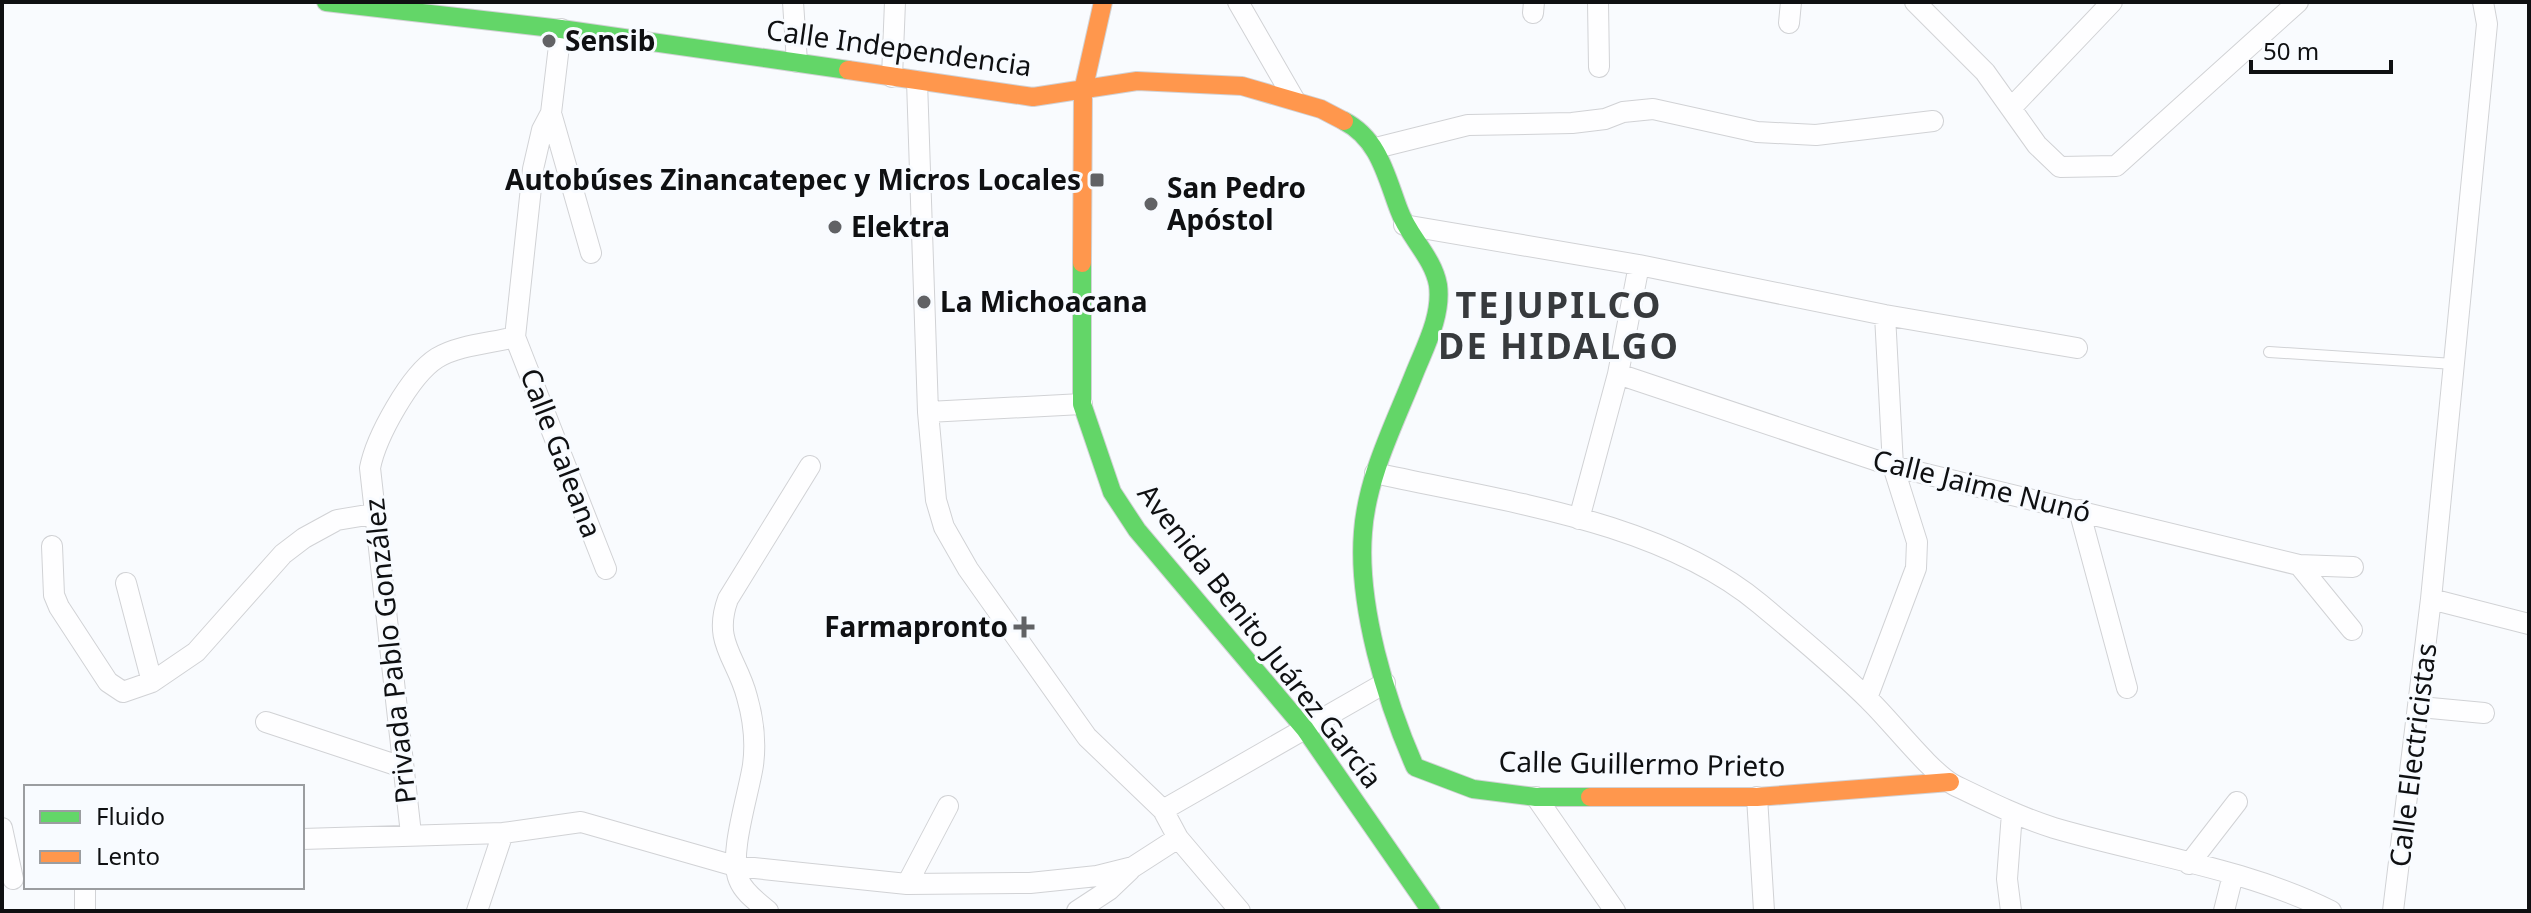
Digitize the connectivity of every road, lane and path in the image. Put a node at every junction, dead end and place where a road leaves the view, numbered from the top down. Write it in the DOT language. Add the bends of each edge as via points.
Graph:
graph roads {
  1 [pos="326,2"];
  2 [pos="793,2"];
  3 [pos="895,2"];
  4 [pos="1103,2"];
  5 [pos="1238,2"];
  6 [pos="1598,2"];
  7 [pos="1791,2"];
  8 [pos="1915,2"];
  9 [pos="2112,2"];
  10 [pos="2298,2"];
  11 [pos="2483,2"];
  12 [pos="455,10"];
  13 [pos="1789,23"];
  14 [pos="561,29"];
  15 [pos="797,62"];
  16 [pos="1599,67"];
  17 [pos="892,77"];
  18 [pos="917,81"];
  19 [pos="1083,91"];
  20 [pos="1294,99"];
  21 [pos="2012,107"];
  22 [pos="551,113"];
  23 [pos="1933,121"];
  24 [pos="1376,148"];
  25 [pos="1404,225"];
  26 [pos="591,253"];
  27 [pos="1639,265"];
  28 [pos="1885,315"];
  29 [pos="515,337"];
  30 [pos="2077,348"];
  31 [pos="2269,352"];
  32 [pos="2454,364"];
  33 [pos="1618,374"];
  34 [pos="1082,404"];
  35 [pos="928,412"];
  36 [pos="810,466"];
  37 [pos="1893,466"];
  38 [pos="1375,473"];
  39 [pos="2079,510"];
  40 [pos="373,514"];
  41 [pos="1579,519"];
  42 [pos="52,546"];
  43 [pos="2299,565"];
  44 [pos="2353,567"];
  45 [pos="606,569"];
  46 [pos="126,583"];
  47 [pos="2431,599"];
  48 [pos="2529,624"];
  49 [pos="2352,630"];
  50 [pos="152,682"];
  51 [pos="1385,683"];
  52 [pos="2127,688"];
  53 [pos="1867,698"];
  54 [pos="2420,707"];
  55 [pos="2484,713"];
  56 [pos="266,722"];
  57 [pos="1305,729"];
  58 [pos="402,767"];
  59 [pos="1950,782"];
  60 [pos="1536,797"];
  61 [pos="1757,797"];
  62 [pos="2237,802"];
  63 [pos="948,806"];
  64 [pos="1163,810"];
  65 [pos="2012,813"];
  66 [pos="2,828"];
  67 [pos="503,833"];
  68 [pos="411,834"];
  69 [pos="1178,838"];
  70 [pos="304,839"];
  71 [pos="2189,864"];
  72 [pos="735,866"];
  73 [pos="1133,867"];
  74 [pos="2233,875"];
  75 [pos="14,879"];
  76 [pos="1061,882"];
  77 [pos="907,884"];
  78 [pos="85,889"];
  79 [pos="85,911"];
  80 [pos="477,911"];
  81 [pos="768,911"];
  82 [pos="1074,911"];
  83 [pos="1240,911"];
  84 [pos="1431,911"];
  85 [pos="1615,911"];
  86 [pos="1764,911"];
  87 [pos="2011,911"];
  88 [pos="2224,911"];
  89 [pos="2331,911"];
  90 [pos="2393,911"];
  1 -- 12 [label="street, Calle Independencia"];
  2 -- 15 [label="street"];
  3 -- 17 [label="street"];
  4 -- 19 [label="street, Avenida Benito Juárez García"];
  5 -- 20 [label="street"];
  6 -- 16 [label="street"];
  7 -- 13 [label="street"];
  8 -- 21 [label="street"];
  9 -- 21 [label="street"];
  10 -- 21 [label="street" via="2116,166 2060,167 2037,145"];
  11 -- 32 [label="street, Calle Electricistas" via="2487,24"];
  12 -- 14 [label="street, Calle Independencia"];
  14 -- 15 [label="street, Calle Independencia"];
  14 -- 22 [label="street"];
  15 -- 17 [label="street, Calle Independencia"];
  17 -- 18 [label="street, Calle Independencia"];
  18 -- 19 [label="street, Calle Independencia" via="1033,97"];
  18 -- 35 [label="street"];
  19 -- 20 [label="street, Calle Independencia" via="1137,81 1195,81"];
  19 -- 34 [label="street, Avenida Benito Juárez García"];
  20 -- 24 [label="street, Calle Independencia" via="1354,126"];
  22 -- 26 [label="street"];
  22 -- 29 [label="street" via="533,169"];
  23 -- 24 [label="street" via="1816,135 1757,132 1653,109 1572,123 1468,125"];
  24 -- 25 [label="street, Calle Guillermo Prieto"];
  25 -- 27 [label="street"];
  25 -- 38 [label="street, Calle Guillermo Prieto" via="1432,267 1438,286 1436,320"];
  27 -- 28 [label="street"];
  27 -- 33 [label="street"];
  28 -- 30 [label="street"];
  28 -- 37 [label="street"];
  29 -- 40 [label="street, Privada Pablo González" via="438,357 428,366 379,435 370,468"];
  29 -- 45 [label="street, Calle Galeana"];
  31 -- 32 [label="lane"];
  32 -- 47 [label="street, Calle Electricistas"];
  33 -- 37 [label="street, Calle Jaime Nunó"];
  33 -- 41 [label="street"];
  34 -- 35 [label="street"];
  34 -- 57 [label="street, Avenida Benito Juárez García" via="1112,492 1137,530"];
  35 -- 64 [label="street" via="936,500 944,527 968,569 1087,737"];
  36 -- 72 [label="street" via="721,618 752,723 754,761"];
  37 -- 39 [label="street, Calle Jaime Nunó"];
  37 -- 53 [label="street" via="1917,542 1916,568"];
  38 -- 41 [label="street"];
  38 -- 51 [label="street, Calle Guillermo Prieto" via="1362,566"];
  39 -- 43 [label="street, Calle Jaime Nunó"];
  39 -- 52 [label="street"];
  40 -- 50 [label="street" via="337,520 304,538 283,554 196,652"];
  40 -- 58 [label="street, Privada Pablo González"];
  41 -- 53 [label="street" via="1685,556 1727,579"];
  42 -- 50 [label="street" via="54,595 108,682 123,692"];
  43 -- 44 [label="street, Calle Jaime Nunó"];
  43 -- 49 [label="street"];
  46 -- 50 [label="street"];
  47 -- 48 [label="street"];
  47 -- 54 [label="street, Calle Electricistas"];
  51 -- 57 [label="street"];
  51 -- 60 [label="street, Calle Guillermo Prieto" via="1415,767 1473,789"];
  53 -- 59 [label="street"];
  54 -- 55 [label="street"];
  54 -- 90 [label="street, Calle Electricistas"];
  56 -- 58 [label="street"];
  57 -- 64 [label="street"];
  57 -- 84 [label="street, Avenida Benito Juárez García"];
  58 -- 68 [label="street, Privada Pablo González"];
  59 -- 61 [label="street, Calle Guillermo Prieto"];
  59 -- 65 [label="street"];
  60 -- 61 [label="street, Calle Guillermo Prieto"];
  60 -- 85 [label="street"];
  61 -- 86 [label="street"];
  62 -- 71 [label="street"];
  63 -- 77 [label="street"];
  64 -- 69 [label="street"];
  65 -- 71 [label="street"];
  65 -- 87 [label="street" via="2007,879"];
  66 -- 75 [label="street"];
  67 -- 68 [label="street"];
  67 -- 72 [label="street" via="593,823"];
  67 -- 80 [label="street"];
  68 -- 70 [label="street"];
  69 -- 73 [label="street"];
  69 -- 83 [label="street"];
  71 -- 74 [label="street"];
  72 -- 77 [label="street"];
  72 -- 81 [label="street" via="744,889"];
  73 -- 76 [label="street"];
  73 -- 82 [label="street" via="1109,890"];
  74 -- 88 [label="street"];
  74 -- 89 [label="street"];
  76 -- 77 [label="street"];
  76 -- 82 [label="street"];
  78 -- 79 [label="street"];
}
